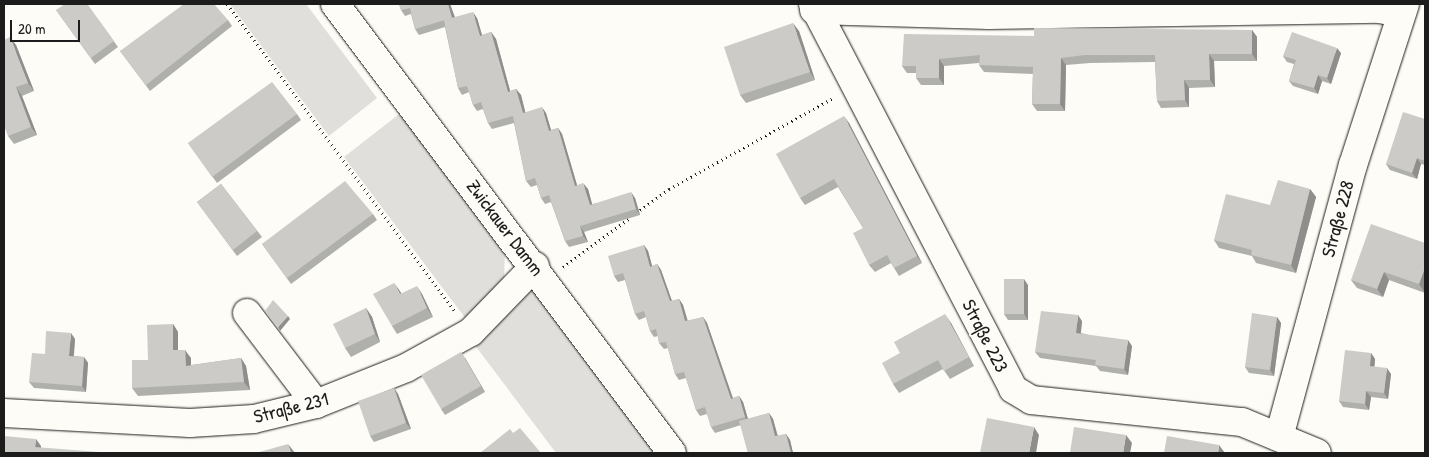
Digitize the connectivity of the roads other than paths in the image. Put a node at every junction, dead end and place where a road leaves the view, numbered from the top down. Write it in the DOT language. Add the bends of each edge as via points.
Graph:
graph roads {
  1 [pos="335,4"];
  2 [pos="814,7"];
  3 [pos="1403,8"];
  4 [pos="547,267"];
  5 [pos="247,313"];
  6 [pos="316,404"];
  7 [pos="4,414"];
  8 [pos="1279,437"];
  9 [pos="672,453"];
  10 [pos="1317,453"];
  1 -- 4 [label="street, Zwickauer Damm"];
  2 -- 3 [label="street" via="989,15"];
  2 -- 8 [label="street, Straße 223" via="1013,388 1031,400 1242,422"];
  3 -- 8 [label="street, Straße 228" via="1352,165"];
  4 -- 6 [label="street, Straße 231" via="471,332 406,368"];
  4 -- 9 [label="street, Zwickauer Damm"];
  5 -- 6 [label="street"];
  6 -- 7 [label="street, Straße 231" via="254,419 190,423"];
  8 -- 10 [label="street, Straße 223"];
}
